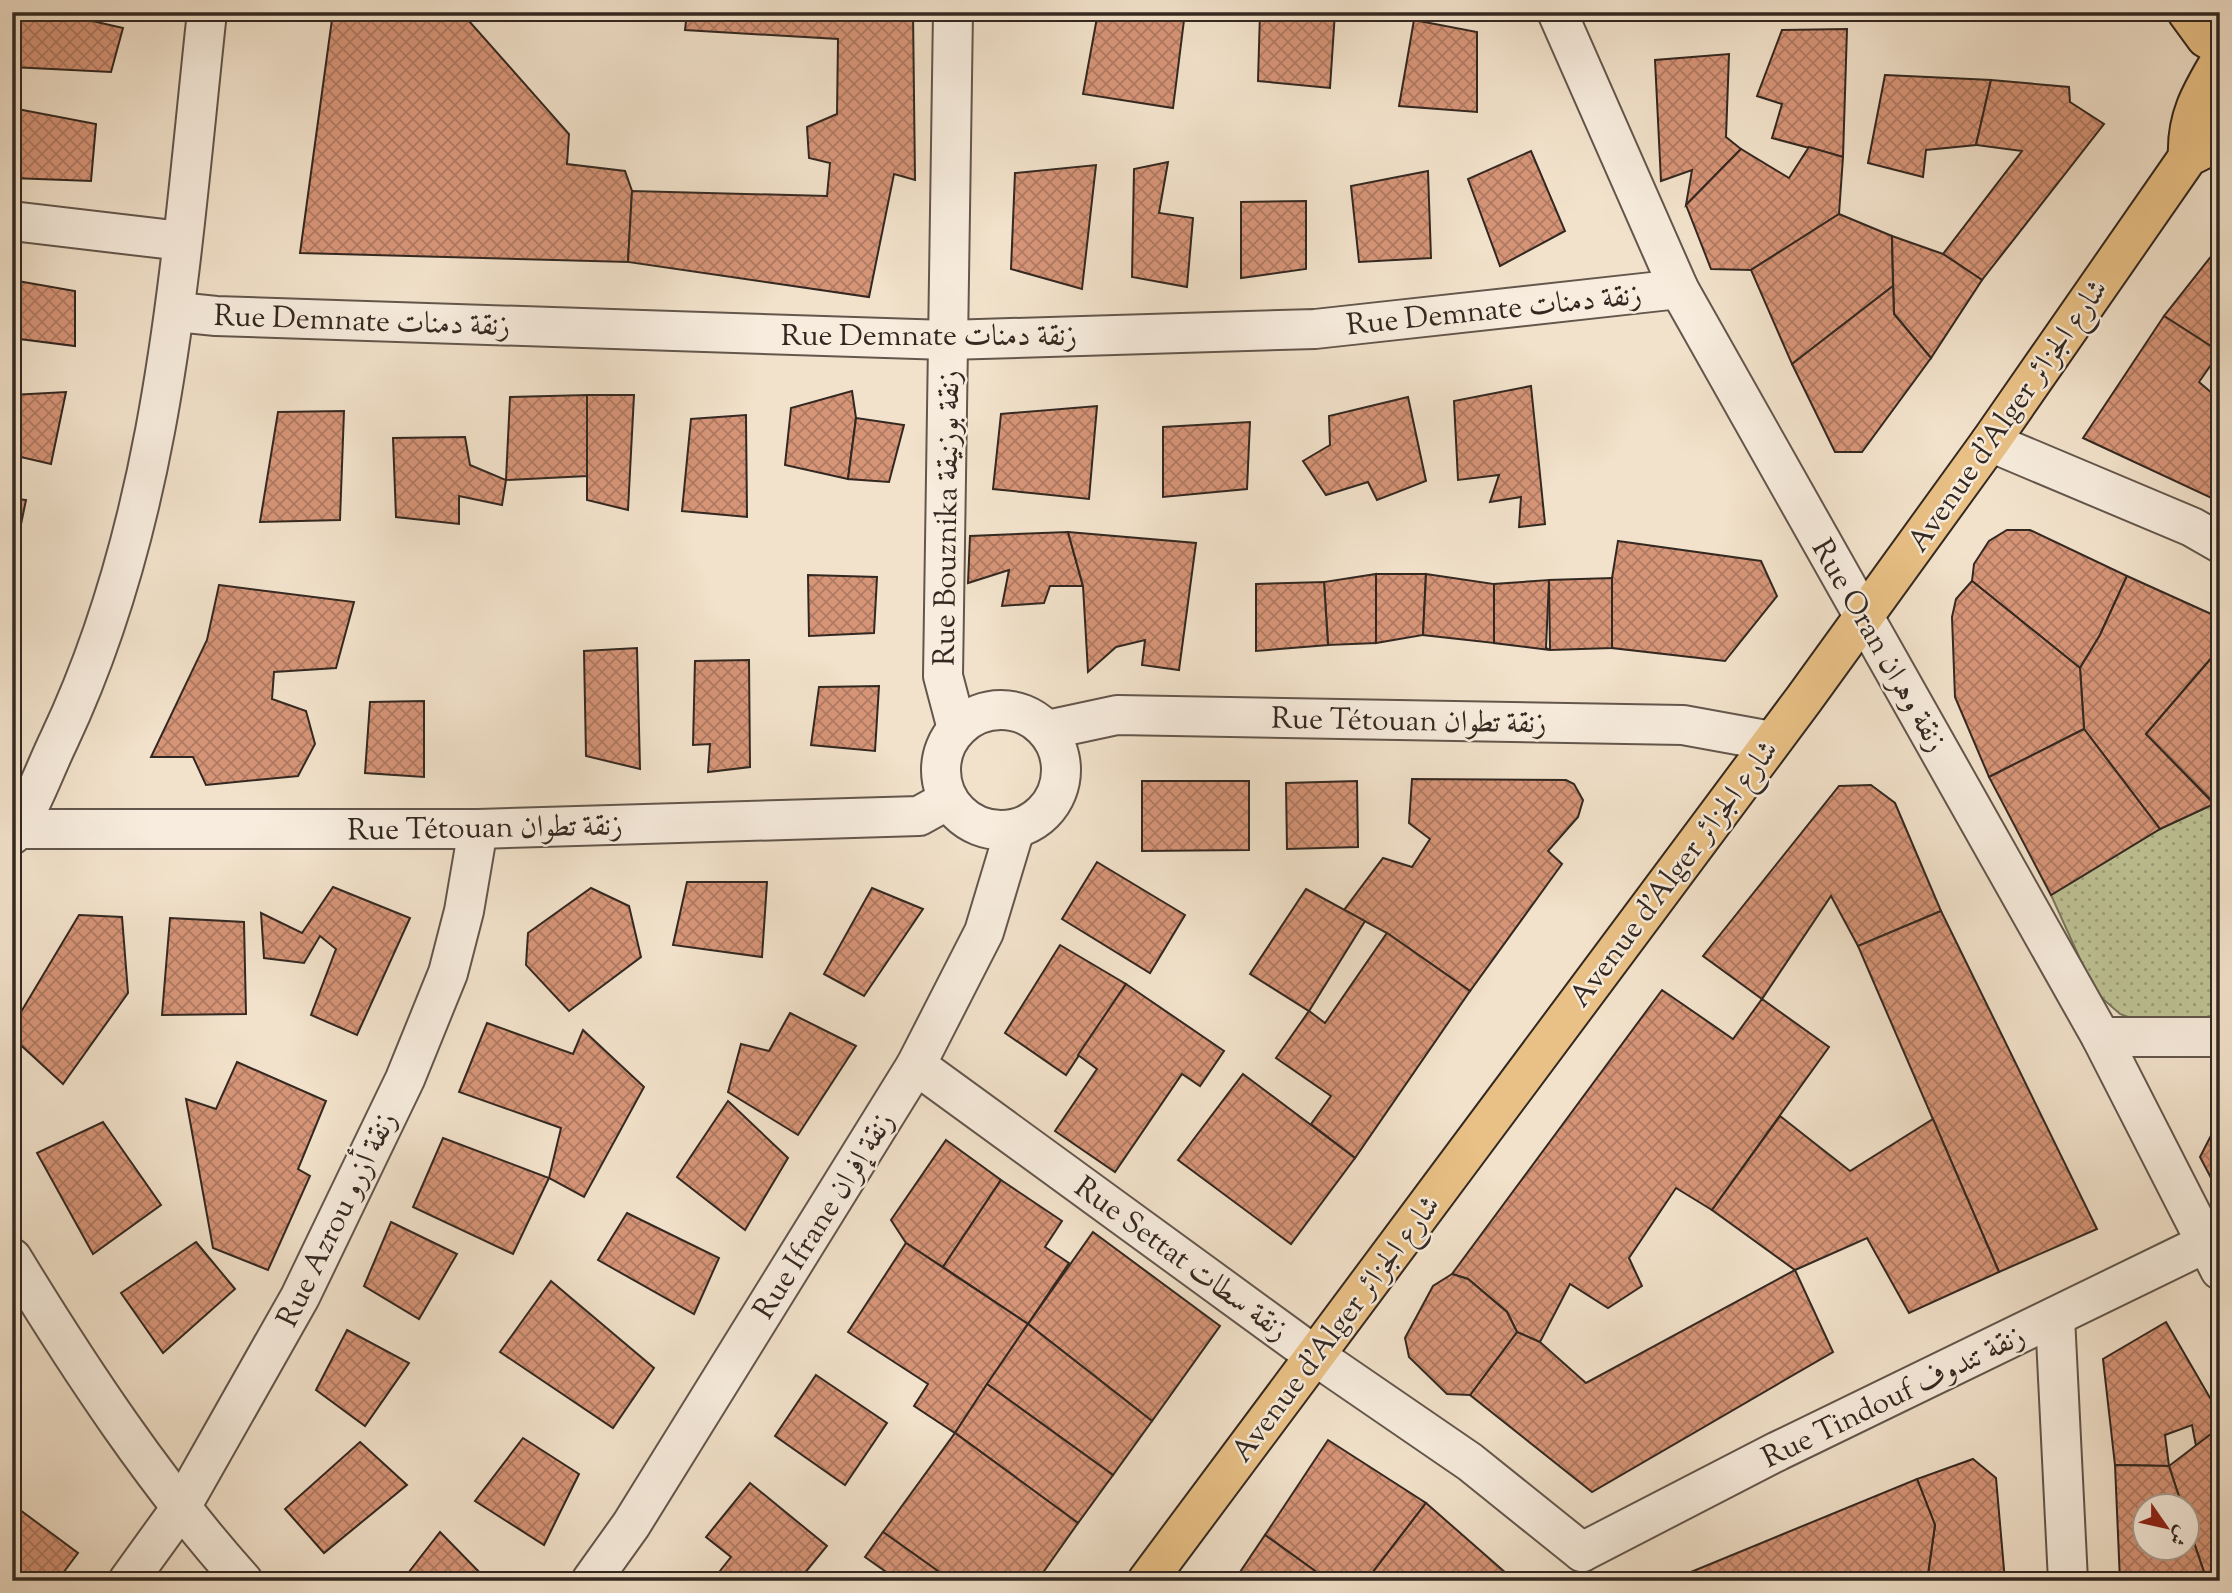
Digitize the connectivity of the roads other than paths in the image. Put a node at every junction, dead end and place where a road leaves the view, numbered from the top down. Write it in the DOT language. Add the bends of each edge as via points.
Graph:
graph roads {
  1 [pos="207,12"];
  2 [pos="953,12"];
  3 [pos="1557,12"];
  4 [pos="2187,12"];
  5 [pos="2220,46"];
  6 [pos="2220,61"];
  7 [pos="2220,136"];
  8 [pos="2188,157"];
  9 [pos="12,222"];
  10 [pos="183,242"];
  11 [pos="1679,289"];
  12 [pos="177,312"];
  13 [pos="947,340"];
  14 [pos="1990,442"];
  15 [pos="2220,543"];
  16 [pos="1863,617"];
  17 [pos="957,729"];
  18 [pos="1047,730"];
  19 [pos="1771,741"];
  20 [pos="948,800"];
  21 [pos="478,829"];
  22 [pos="1015,829"];
  23 [pos="14,832"];
  24 [pos="2101,1037"];
  25 [pos="2220,1037"];
  26 [pos="916,1065"];
  27 [pos="2213,1257"];
  28 [pos="12,1258"];
  29 [pos="2055,1317"];
  30 [pos="1314,1355"];
  31 [pos="180,1509"];
  32 [pos="1583,1567"];
  33 [pos="128,1581"];
  34 [pos="243,1581"];
  35 [pos="591,1581"];
  36 [pos="1147,1581"];
  37 [pos="2068,1581"];
  1 -- 10 [label="street"];
  2 -- 13 [label="street, Rue Bouznika زنقة بوزنيقة"];
  3 -- 11 [label="street, Rue Oran زنقة وهران"];
  4 -- 5 [label="main road" via="2206,38"];
  6 -- 8 [label="main road" via="2191,114"];
  7 -- 8 [label="main road, Avenue d'Alger شارع الجزائر"];
  8 -- 14 [label="main road, Avenue d'Alger شارع الجزائر"];
  9 -- 10 [label="street"];
  10 -- 12 [label="street"];
  11 -- 13 [label="street, Rue Demnate زنقة دمنات" via="1315,329"];
  11 -- 16 [label="street, Rue Oran زنقة وهران"];
  12 -- 13 [label="street, Rue Demnate زنقة دمنات"];
  12 -- 23 [label="street" via="144,498 129,555 72,712"];
  13 -- 17 [label="street, Rue Bouznika زنقة بوزنيقة" via="943,676"];
  14 -- 15 [label="street"];
  14 -- 16 [label="main road, Avenue d'Alger شارع الجزائر"];
  16 -- 19 [label="main road, Avenue d'Alger شارع الجزائر"];
  16 -- 24 [label="street, Rue Oran زنقة وهران"];
  17 -- 18 [label="street" via="984,712 1000,710 1031,717"];
  17 -- 20 [label="street" via="942,761"];
  18 -- 19 [label="street, Rue Tétouan زنقة تطوان" via="1117,715 1683,725"];
  18 -- 22 [label="street" via="1058,747 1059,789 1050,807"];
  19 -- 30 [label="main road, Avenue d'Alger شارع الجزائر"];
  20 -- 21 [label="street, Rue Tétouan زنقة تطوان" via="919,816"];
  20 -- 22 [label="street" via="977,826 995,831"];
  21 -- 23 [label="street, Rue Tétouan زنقة تطوان"];
  21 -- 31 [label="street, Rue Azrou زنقة أزرو" via="448,973 405,1079 300,1297"];
  22 -- 26 [label="street, Rue Ifrane زنقة إفران" via="984,932"];
  24 -- 25 [label="street"];
  24 -- 27 [label="street, Rue Oran زنقة وهران"];
  26 -- 30 [label="street, Rue Settat زنقة سطات"];
  26 -- 35 [label="street, Rue Ifrane زنقة إفران" via="631,1525"];
  27 -- 29 [label="street, Rue Tindouf زنقة تندوف"];
  28 -- 31 [label="street"];
  29 -- 32 [label="street, Rue Tindouf زنقة تندوف" via="1778,1451"];
  29 -- 37 [label="street"];
  30 -- 32 [label="street, Rue Settat زنقة سطات" via="1470,1462"];
  30 -- 36 [label="main road, Avenue d'Alger شارع الجزائر"];
  31 -- 33 [label="street, Rue Azrou زنقة أزرو"];
  31 -- 34 [label="street"];
}
